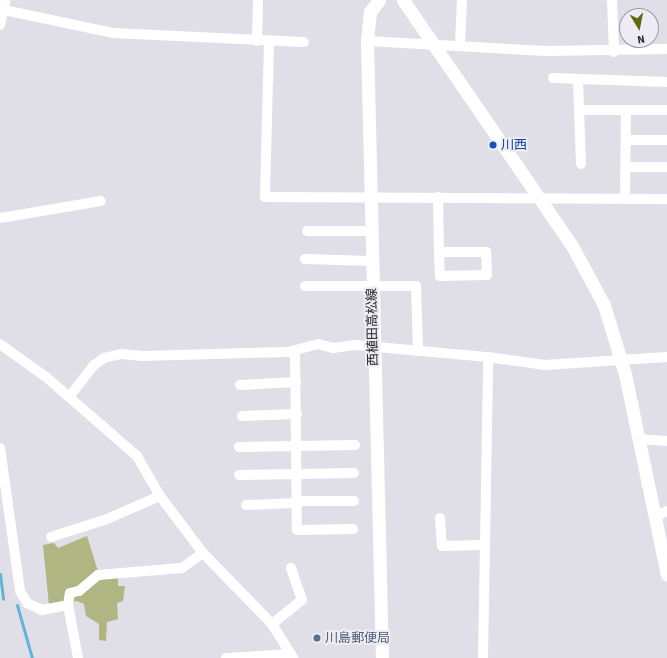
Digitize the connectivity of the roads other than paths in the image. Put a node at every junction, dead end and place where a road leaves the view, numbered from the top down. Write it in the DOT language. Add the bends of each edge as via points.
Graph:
graph roads {
  1 [pos="258,0"];
  2 [pos="379,0"];
  3 [pos="404,0"];
  4 [pos="462,0"];
  5 [pos="612,0"];
  6 [pos="5,5"];
  7 [pos="0,25"];
  8 [pos="257,41"];
  9 [pos="366,41"];
  10 [pos="269,42"];
  11 [pos="304,42"];
  12 [pos="432,42"];
  13 [pos="460,45"];
  14 [pos="667,49"];
  15 [pos="614,52"];
  16 [pos="553,78"];
  17 [pos="578,79"];
  18 [pos="667,82"];
  19 [pos="580,110"];
  20 [pos="626,110"];
  21 [pos="667,110"];
  22 [pos="626,140"];
  23 [pos="667,140"];
  24 [pos="581,164"];
  25 [pos="626,167"];
  26 [pos="667,167"];
  27 [pos="438,197"];
  28 [pos="539,197"];
  29 [pos="625,199"];
  30 [pos="667,199"];
  31 [pos="371,200"];
  32 [pos="101,201"];
  33 [pos="0,218"];
  34 [pos="307,231"];
  35 [pos="372,231"];
  36 [pos="439,252"];
  37 [pos="305,259"];
  38 [pos="372,261"];
  39 [pos="305,286"];
  40 [pos="372,286"];
  41 [pos="0,344"];
  42 [pos="373,347"];
  43 [pos="295,351"];
  44 [pos="418,351"];
  45 [pos="488,357"];
  46 [pos="667,357"];
  47 [pos="622,363"];
  48 [pos="296,382"];
  49 [pos="240,385"];
  50 [pos="69,397"];
  51 [pos="297,414"];
  52 [pos="242,416"];
  53 [pos="638,439"];
  54 [pos="667,441"];
  55 [pos="298,445"];
  56 [pos="354,445"];
  57 [pos="239,447"];
  58 [pos="0,448"];
  59 [pos="297,473"];
  60 [pos="354,473"];
  61 [pos="239,475"];
  62 [pos="160,496"];
  63 [pos="354,501"];
  64 [pos="296,502"];
  65 [pos="246,505"];
  66 [pos="667,510"];
  67 [pos="655,517"];
  68 [pos="440,518"];
  69 [pos="353,529"];
  70 [pos="51,537"];
  71 [pos="482,545"];
  72 [pos="202,553"];
  73 [pos="291,568"];
  74 [pos="667,575"];
  75 [pos="68,605"];
  76 [pos="272,624"];
  77 [pos="292,656"];
  78 [pos="78,658"];
  79 [pos="226,658"];
  80 [pos="382,658"];
  81 [pos="483,658"];
  1 -- 8 [label="street"];
  2 -- 9 [label="main road, 西植田高松線" via="370,12"];
  3 -- 12 [label="main road"];
  4 -- 13 [label="street"];
  5 -- 15 [label="street"];
  6 -- 7 [label="street"];
  6 -- 8 [label="street" via="113,33"];
  8 -- 10 [label="street"];
  9 -- 12 [label="street"];
  9 -- 31 [label="main road, 西植田高松線"];
  10 -- 11 [label="street"];
  10 -- 31 [label="street" via="265,197"];
  12 -- 13 [label="street"];
  12 -- 28 [label="main road"];
  13 -- 15 [label="street"];
  14 -- 15 [label="street"];
  16 -- 17 [label="street"];
  17 -- 18 [label="street"];
  17 -- 19 [label="street"];
  19 -- 20 [label="street"];
  19 -- 24 [label="street"];
  20 -- 21 [label="street"];
  20 -- 22 [label="street"];
  22 -- 23 [label="street"];
  22 -- 25 [label="street"];
  25 -- 26 [label="street"];
  25 -- 29 [label="street"];
  27 -- 28 [label="street"];
  27 -- 31 [label="street"];
  27 -- 36 [label="street"];
  28 -- 29 [label="street"];
  28 -- 47 [label="main road" via="591,277 604,305"];
  29 -- 30 [label="street"];
  31 -- 35 [label="main road, 西植田高松線"];
  32 -- 33 [label="street"];
  34 -- 35 [label="street"];
  35 -- 38 [label="main road, 西植田高松線"];
  36 -- 36 [label="street" via="440,276 487,276 486,252"];
  37 -- 38 [label="street"];
  38 -- 40 [label="main road, 西植田高松線"];
  39 -- 40 [label="street"];
  40 -- 42 [label="main road, 西植田高松線"];
  40 -- 44 [label="street" via="416,286"];
  41 -- 50 [label="street"];
  42 -- 43 [label="street" via="310,344"];
  42 -- 44 [label="street"];
  42 -- 80 [label="main road, 西植田高松線"];
  43 -- 48 [label="street"];
  43 -- 50 [label="street" via="111,355 93,366"];
  44 -- 45 [label="street"];
  45 -- 47 [label="street" via="545,365"];
  45 -- 71 [label="street"];
  46 -- 47 [label="street"];
  47 -- 53 [label="main road"];
  48 -- 49 [label="street"];
  48 -- 51 [label="street"];
  50 -- 62 [label="street" via="137,456"];
  51 -- 52 [label="street"];
  51 -- 55 [label="street"];
  53 -- 54 [label="street"];
  53 -- 67 [label="main road"];
  55 -- 56 [label="street"];
  55 -- 57 [label="street"];
  55 -- 59 [label="street"];
  58 -- 75 [label="street" via="20,591 27,602 42,610"];
  59 -- 60 [label="street"];
  59 -- 61 [label="street"];
  59 -- 64 [label="street"];
  62 -- 70 [label="street" via="107,519"];
  62 -- 72 [label="street"];
  63 -- 64 [label="street"];
  64 -- 65 [label="street"];
  64 -- 69 [label="street" via="297,530"];
  66 -- 67 [label="street"];
  67 -- 74 [label="main road"];
  68 -- 71 [label="street" via="442,546"];
  71 -- 81 [label="street"];
  72 -- 75 [label="street" via="182,568 98,575 79,591 70,593"];
  72 -- 76 [label="street"];
  73 -- 76 [label="street" via="302,600"];
  75 -- 78 [label="street"];
  76 -- 77 [label="street"];
  77 -- 79 [label="street"];
}
